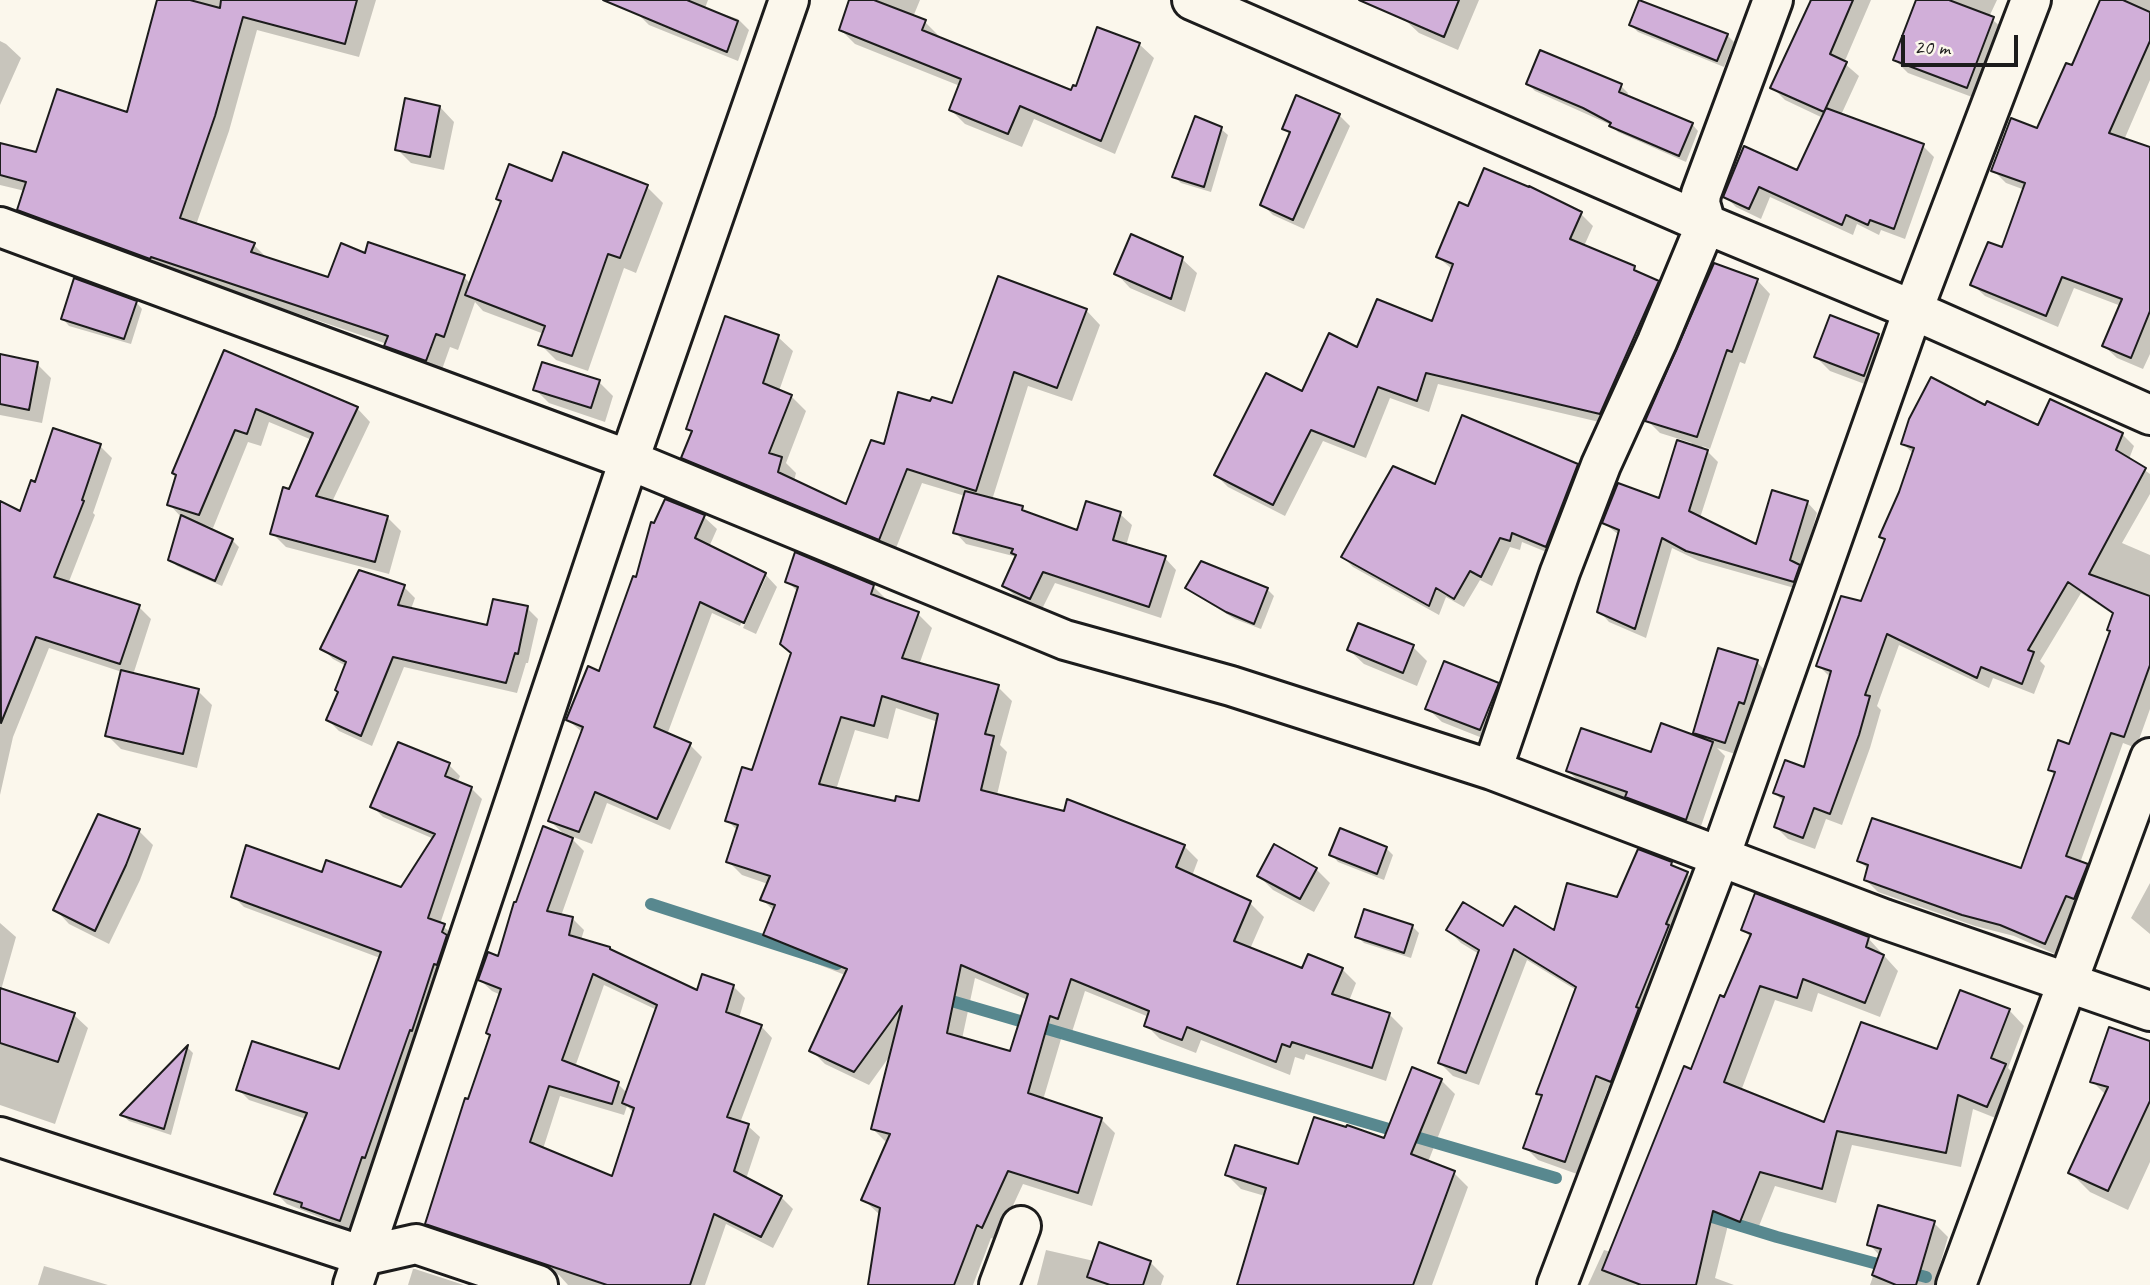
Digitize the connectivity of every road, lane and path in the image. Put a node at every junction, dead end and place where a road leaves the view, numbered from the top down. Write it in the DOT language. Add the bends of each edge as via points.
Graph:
graph roads {
  1 [pos="789,0"];
  2 [pos="1192,0"];
  3 [pos="1773,0"];
  4 [pos="2031,0"];
  5 [pos="1706,224"];
  6 [pos="0,228"];
  7 [pos="1913,310"];
  8 [pos="2150,415"];
  9 [pos="629,460"];
  10 [pos="2150,758"];
  11 [pos="1492,770"];
  12 [pos="1720,857"];
  13 [pos="2067,981"];
  14 [pos="2150,1011"];
  15 [pos="0,1137"];
  16 [pos="1021,1226"];
  17 [pos="367,1275"];
  18 [pos="538,1285"];
  19 [pos="999,1285"];
  20 [pos="1557,1285"];
  21 [pos="1956,1285"];
  1 -- 9 [label="street"];
  2 -- 5 [label="street"];
  3 -- 5 [label="street" via="1701,194"];
  4 -- 7 [label="street"];
  5 -- 7 [label="street"];
  5 -- 11 [label="street" via="1601,465"];
  6 -- 9 [label="street"];
  7 -- 8 [label="street"];
  7 -- 12 [label="street"];
  9 -- 11 [label="street" via="1065,640 1231,686"];
  9 -- 17 [label="street"];
  10 -- 13 [label="street"];
  11 -- 12 [label="street"];
  12 -- 13 [label="street"];
  12 -- 20 [label="street"];
  13 -- 14 [label="street"];
  13 -- 21 [label="street"];
  15 -- 17 [label="street"];
  16 -- 19 [label="street"];
  17 -- 18 [label="street" via="416,1244"];
}
